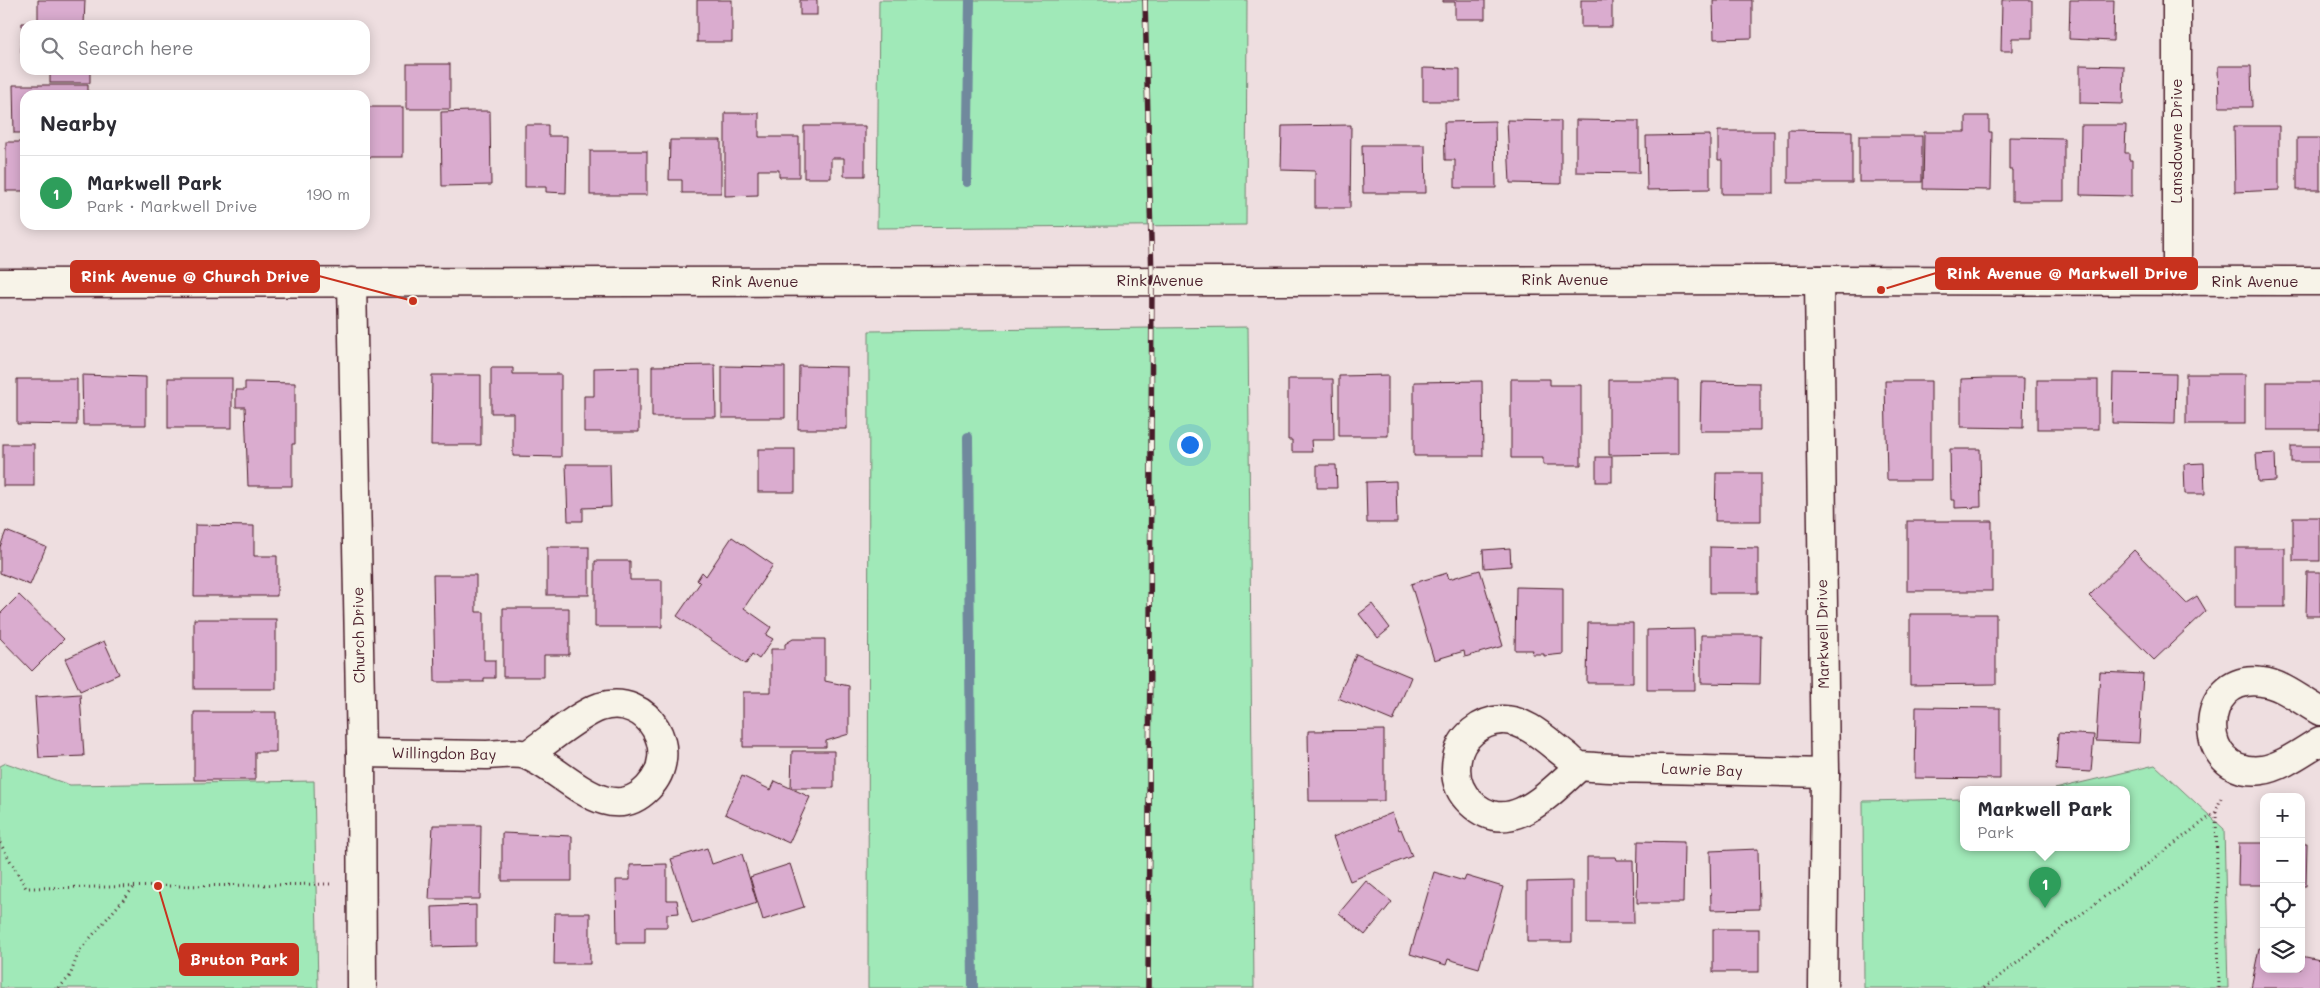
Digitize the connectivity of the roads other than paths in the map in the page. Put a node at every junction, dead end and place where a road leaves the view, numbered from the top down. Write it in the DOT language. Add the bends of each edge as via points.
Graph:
graph roads {
  1 [pos="2176,0"];
  2 [pos="1818,280"];
  3 [pos="2320,281"];
  4 [pos="352,282"];
  5 [pos="2177,282"];
  6 [pos="0,283"];
  7 [pos="2320,711"];
  8 [pos="2320,741"];
  9 [pos="361,753"];
  10 [pos="527,755"];
  11 [pos="1580,766"];
  12 [pos="1825,773"];
  13 [pos="362,988"];
  14 [pos="1823,988"];
  1 -- 5 [label="street, Lansdowne Drive"];
  2 -- 4 [label="street, Rink Avenue"];
  2 -- 5 [label="street, Rink Avenue"];
  2 -- 12 [label="street, Markwell Drive"];
  3 -- 5 [label="street, Rink Avenue"];
  4 -- 6 [label="street, Rink Avenue"];
  4 -- 9 [label="street, Church Drive"];
  7 -- 8 [label="street" via="2277,687 2263,682 2247,682 2232,687 2221,698 2213,711 2210,726 2213,742 2221,755 2233,765 2248,770 2278,765"];
  9 -- 10 [label="street, Willingdon Bay"];
  9 -- 13 [label="street, Church Drive"];
  10 -- 10 [label="street" via="600,800 615,802 630,800 644,793 658,775 664,753 658,732 644,714 630,707 615,705 600,707 587,714"];
  11 -- 12 [label="street, Lawrie Bay"];
  12 -- 14 [label="street, Markwell Drive"];
}
